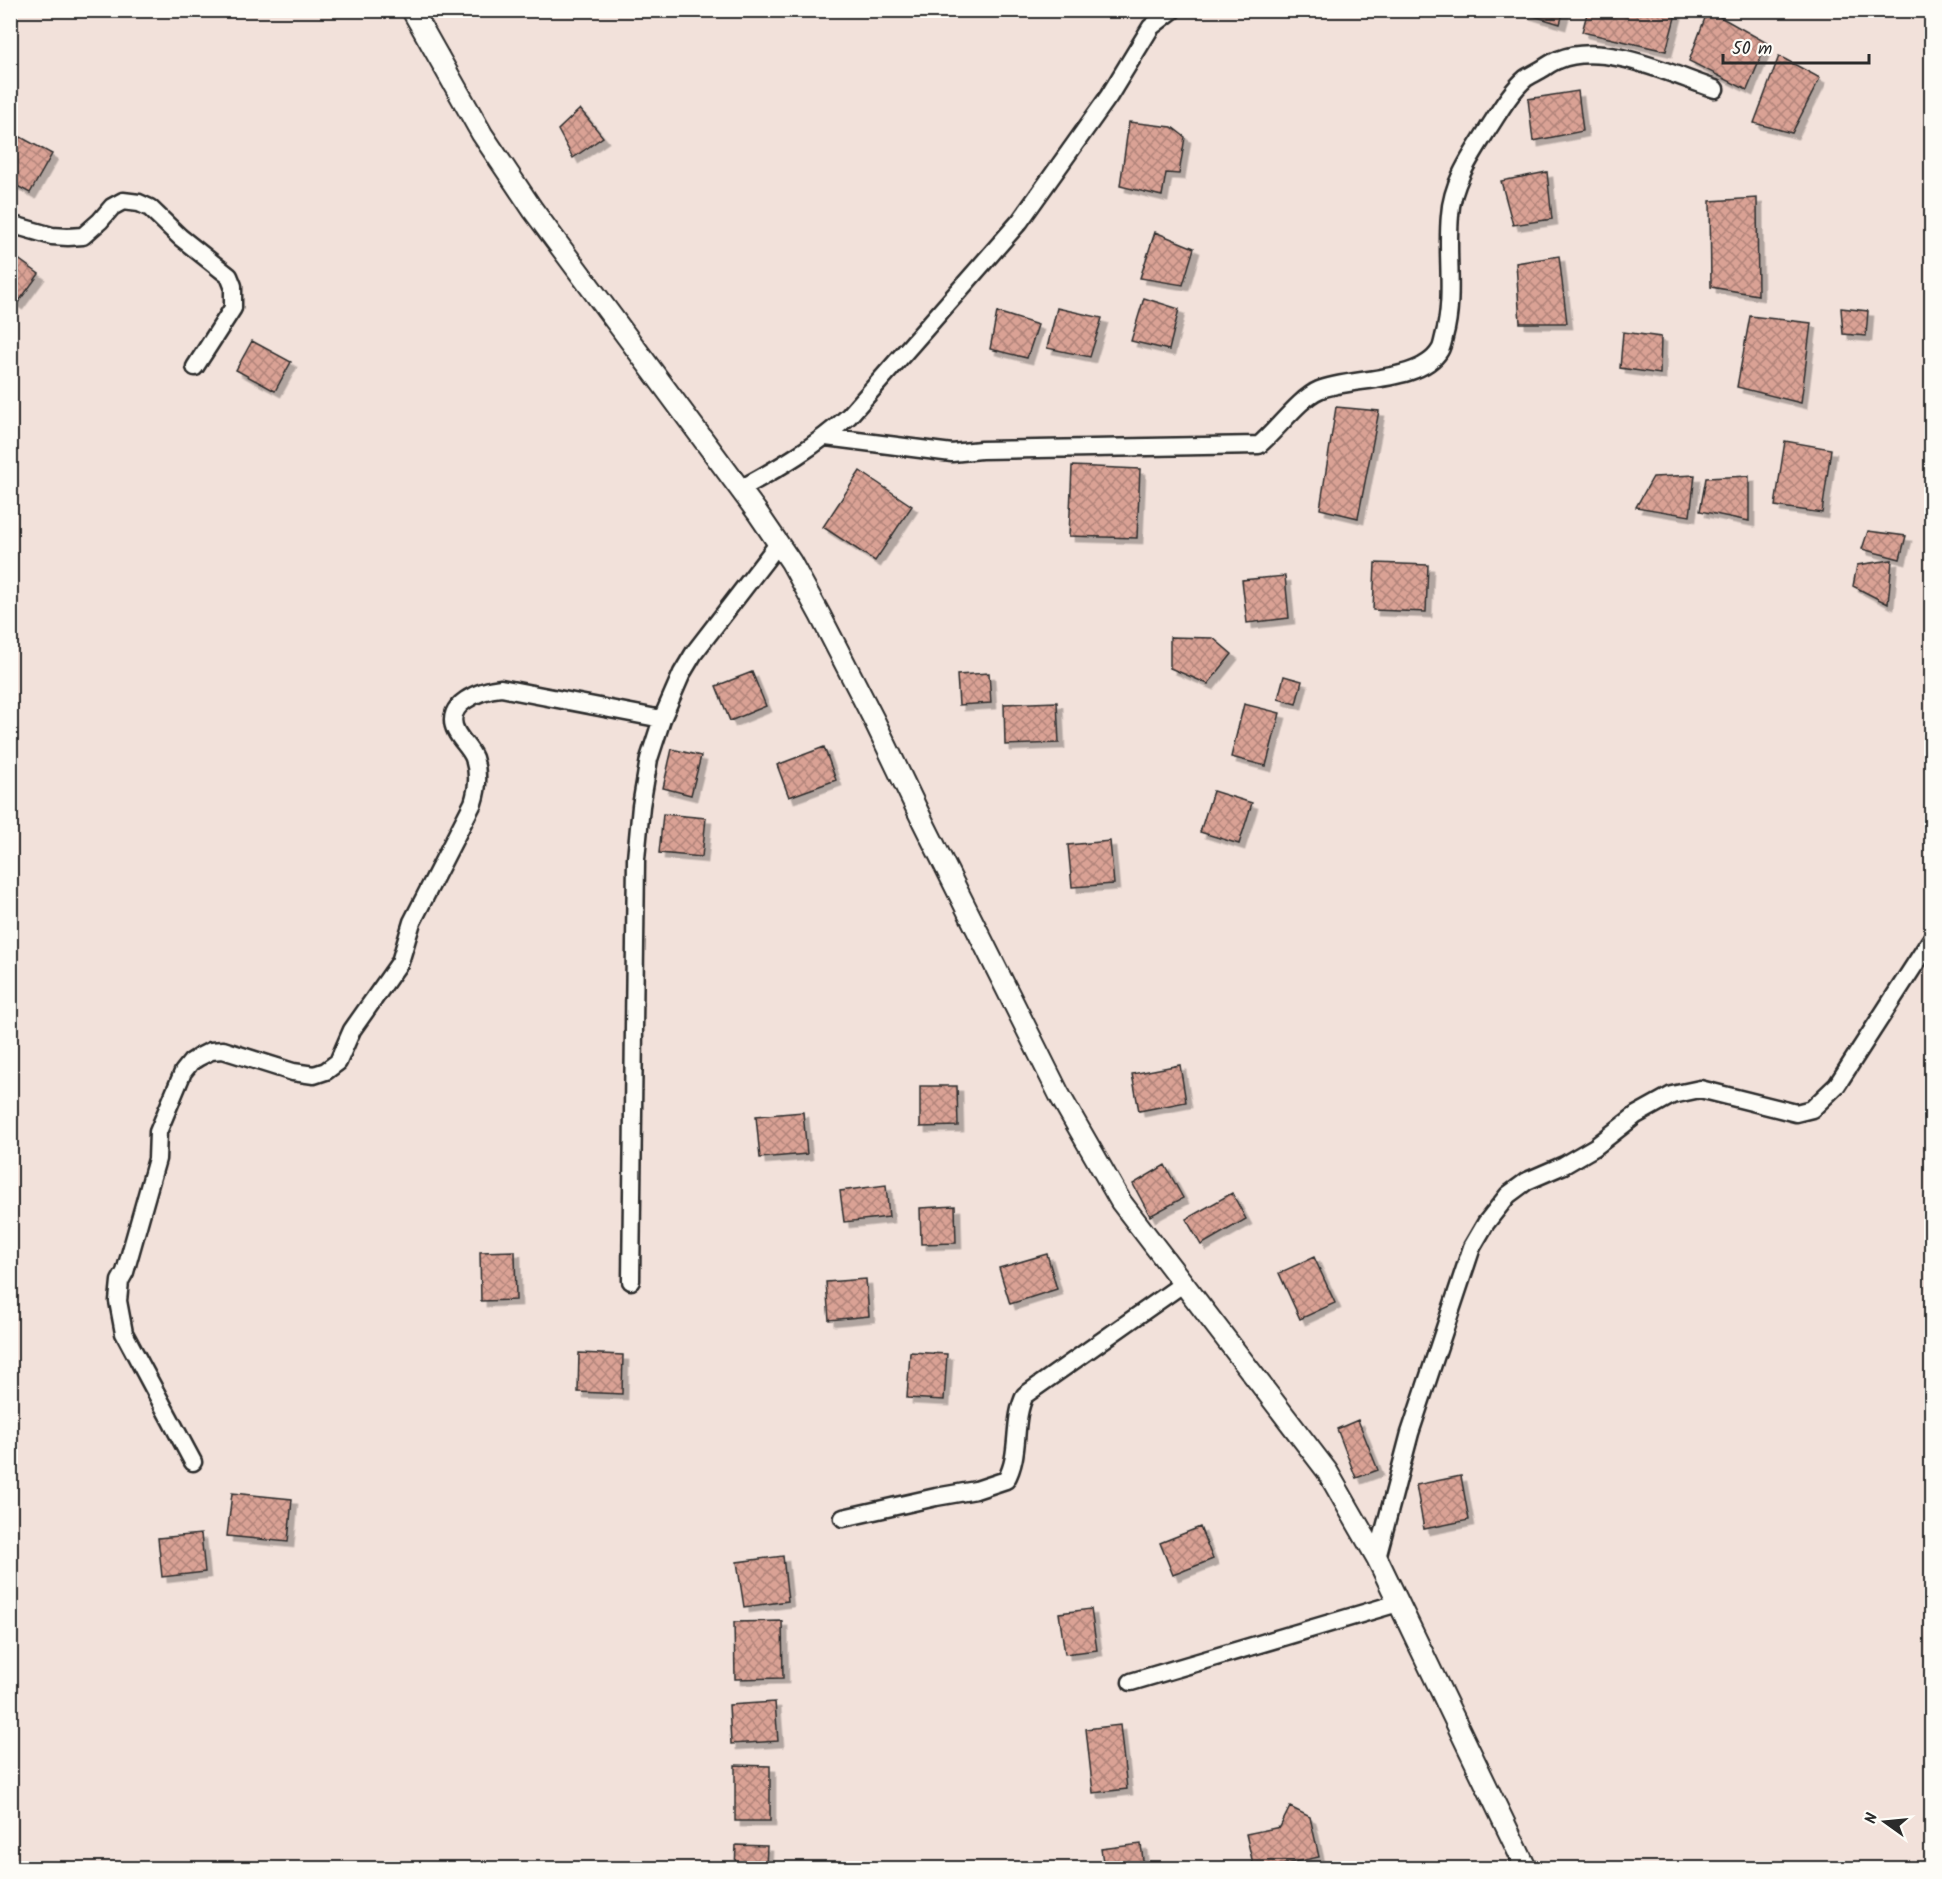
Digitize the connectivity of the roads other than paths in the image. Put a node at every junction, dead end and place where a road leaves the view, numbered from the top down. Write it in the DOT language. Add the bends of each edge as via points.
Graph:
graph roads {
  1 [pos="412,10"];
  2 [pos="1173,10"];
  3 [pos="1715,89"];
  4 [pos="10,224"];
  5 [pos="195,367"];
  6 [pos="826,437"];
  7 [pos="740,489"];
  8 [pos="778,544"];
  9 [pos="662,719"];
  10 [pos="1932,938"];
  11 [pos="631,1281"];
  12 [pos="1184,1282"];
  13 [pos="193,1462"];
  14 [pos="843,1518"];
  15 [pos="1377,1558"];
  16 [pos="1398,1603"];
  17 [pos="1131,1682"];
  18 [pos="1526,1869"];
  1 -- 7 [label="street" via="482,134 533,210"];
  2 -- 6 [label="street" via="1152,27 1109,96 1020,220 849,416"];
  3 -- 6 [label="street" via="1617,56 1583,54 1558,60 1527,78 1467,163 1454,194 1450,215 1448,324 1440,350 1425,366 1317,390 1259,445 952,453"];
  4 -- 5 [label="street" via="52,236 83,236 123,201 150,208 229,276 233,286 233,308"];
  6 -- 7 [label="street"];
  7 -- 8 [label="street"];
  8 -- 9 [label="street" via="694,652"];
  8 -- 12 [label="street" via="874,720 1059,1094 1120,1202"];
  9 -- 11 [label="street" via="649,759 636,859"];
  9 -- 13 [label="street" via="501,688 466,698 453,720 456,732 474,758 478,788 412,922 400,962 352,1030 338,1062 314,1075 223,1050 199,1057 183,1072 158,1132 157,1159 120,1281 118,1301 124,1333"];
  10 -- 15 [label="street" via="1837,1085 1812,1109 1796,1113 1700,1089 1672,1095 1636,1115 1595,1147 1527,1181 1508,1196 1472,1247 1410,1433"];
  12 -- 14 [label="street" via="1025,1395 1019,1407 1012,1469 1006,1480"];
  12 -- 15 [label="street" via="1327,1471"];
  15 -- 16 [label="street"];
  16 -- 17 [label="street"];
  16 -- 18 [label="street"];
}
